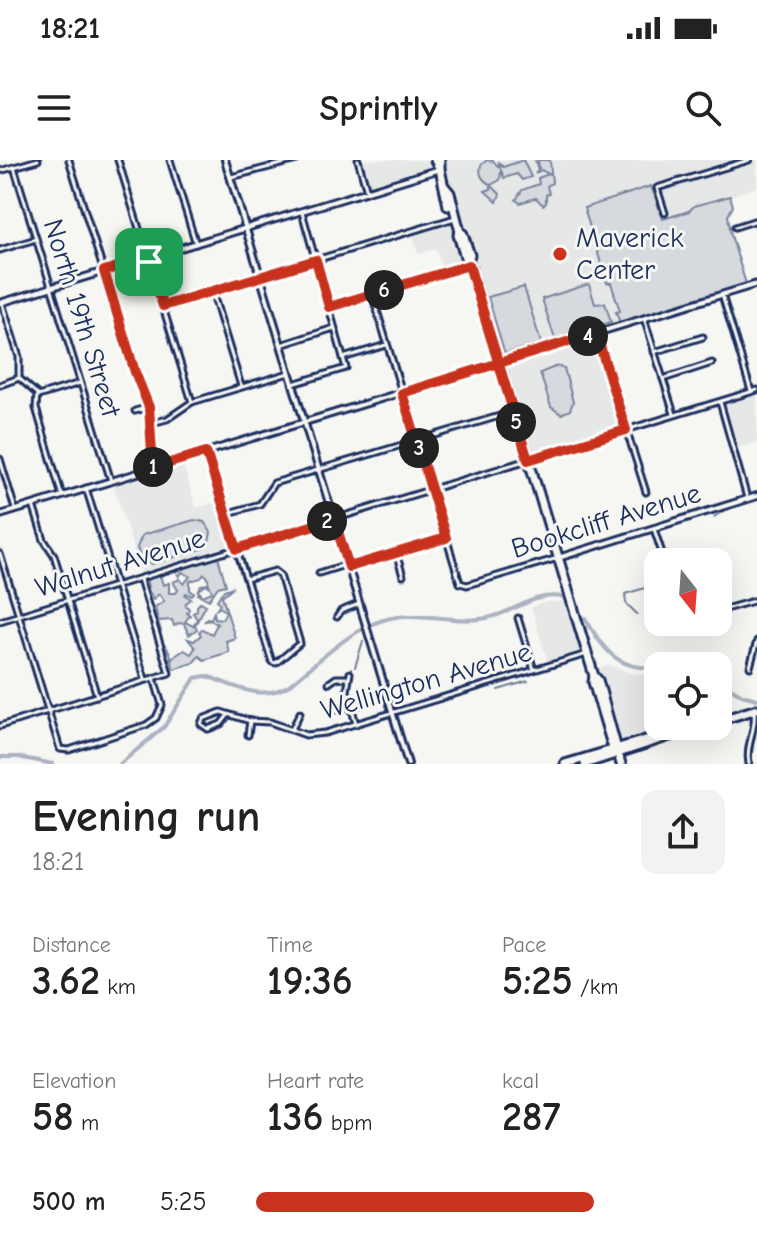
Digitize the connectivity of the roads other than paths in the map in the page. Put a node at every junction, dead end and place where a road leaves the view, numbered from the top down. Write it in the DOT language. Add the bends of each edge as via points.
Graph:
graph roads {
  1 [pos="38,160"];
  2 [pos="69,160"];
  3 [pos="118,160"];
  4 [pos="170,160"];
  5 [pos="225,160"];
  6 [pos="297,160"];
  7 [pos="358,160"];
  8 [pos="438,160"];
  9 [pos="749,160"];
  10 [pos="14,167"];
  11 [pos="440,169"];
  12 [pos="0,171"];
  13 [pos="230,178"];
  14 [pos="367,192"];
  15 [pos="302,212"];
  16 [pos="665,213"];
  17 [pos="455,218"];
  18 [pos="757,220"];
  19 [pos="735,227"];
  20 [pos="246,228"];
  21 [pos="36,239"];
  22 [pos="196,244"];
  23 [pos="0,250"];
  24 [pos="148,258"];
  25 [pos="316,260"];
  26 [pos="469,262"];
  27 [pos="104,271"];
  28 [pos="260,277"];
  29 [pos="757,284"];
  30 [pos="52,287"];
  31 [pos="212,291"];
  32 [pos="372,294"];
  33 [pos="722,295"];
  34 [pos="1,303"];
  35 [pos="163,306"];
  36 [pos="329,307"];
  37 [pos="644,318"];
  38 [pos="334,328"];
  39 [pos="596,333"];
  40 [pos="703,337"];
  41 [pos="281,345"];
  42 [pos="387,345"];
  43 [pos="654,352"];
  44 [pos="343,358"];
  45 [pos="498,363"];
  46 [pos="712,363"];
  47 [pos="289,373"];
  48 [pos="19,378"];
  49 [pos="663,379"];
  50 [pos="80,383"];
  51 [pos="293,384"];
  52 [pos="0,385"];
  53 [pos="241,387"];
  54 [pos="757,390"];
  55 [pos="751,392"];
  56 [pos="402,393"];
  57 [pos="38,396"];
  58 [pos="192,402"];
  59 [pos="720,402"];
  60 [pos="149,407"];
  61 [pos="135,411"];
  62 [pos="513,412"];
  63 [pos="674,416"];
  64 [pos="152,423"];
  65 [pos="305,423"];
  66 [pos="626,430"];
  67 [pos="416,441"];
  68 [pos="206,452"];
  69 [pos="528,460"];
  70 [pos="0,461"];
  71 [pos="153,468"];
  72 [pos="319,470"];
  73 [pos="111,481"];
  74 [pos="86,488"];
  75 [pos="431,490"];
  76 [pos="646,492"];
  77 [pos="62,496"];
  78 [pos="757,496"];
  79 [pos="747,499"];
  80 [pos="33,505"];
  81 [pos="15,510"];
  82 [pos="225,514"];
  83 [pos="0,515"];
  84 [pos="334,519"];
  85 [pos="654,529"];
  86 [pos="446,538"];
  87 [pos="660,548"];
  88 [pos="237,549"];
  89 [pos="396,553"];
  90 [pos="0,554"];
  91 [pos="558,558"];
  92 [pos="348,566"];
  93 [pos="319,573"];
  94 [pos="403,576"];
  95 [pos="140,578"];
  96 [pos="246,579"];
  97 [pos="116,586"];
  98 [pos="67,599"];
  99 [pos="757,600"];
  100 [pos="359,604"];
  101 [pos="732,607"];
  102 [pos="19,616"];
  103 [pos="337,617"];
  104 [pos="518,618"];
  105 [pos="0,621"];
  106 [pos="757,641"];
  107 [pos="587,654"];
  108 [pos="750,667"];
  109 [pos="534,670"];
  110 [pos="350,673"];
  111 [pos="154,678"];
  112 [pos="347,678"];
  113 [pos="146,681"];
  114 [pos="329,683"];
  115 [pos="97,696"];
  116 [pos="379,699"];
  117 [pos="350,706"];
  118 [pos="755,709"];
  119 [pos="337,710"];
  120 [pos="49,711"];
  121 [pos="300,713"];
  122 [pos="392,713"];
  123 [pos="228,715"];
  124 [pos="732,716"];
  125 [pos="250,721"];
  126 [pos="356,724"];
  127 [pos="0,725"];
  128 [pos="292,729"];
  129 [pos="248,735"];
  130 [pos="647,740"];
  131 [pos="617,751"];
  132 [pos="408,764"];
  133 [pos="565,764"];
  134 [pos="585,764"];
  135 [pos="621,764"];
  136 [pos="749,764"];
  1 -- 10 [label="street"];
  2 -- 27 [label="street"];
  3 -- 24 [label="street"];
  4 -- 22 [label="street"];
  5 -- 13 [label="street"];
  6 -- 13 [label="street"];
  7 -- 14 [label="street"];
  8 -- 11 [label="main road"];
  9 -- 16 [label="street" via="657,188"];
  10 -- 12 [label="street"];
  10 -- 21 [label="street, North 19th Street"];
  11 -- 14 [label="street"];
  11 -- 17 [label="main road"];
  13 -- 20 [label="street"];
  14 -- 15 [label="street"];
  15 -- 20 [label="street"];
  15 -- 25 [label="street"];
  17 -- 25 [label="street"];
  17 -- 26 [label="main road"];
  18 -- 19 [label="street"];
  20 -- 22 [label="street"];
  20 -- 28 [label="street"];
  21 -- 23 [label="street"];
  21 -- 30 [label="street, North 19th Street"];
  22 -- 24 [label="street"];
  24 -- 27 [label="street"];
  24 -- 35 [label="street"];
  25 -- 28 [label="street"];
  25 -- 36 [label="street"];
  26 -- 32 [label="street"];
  26 -- 45 [label="main road"];
  27 -- 30 [label="street"];
  27 -- 60 [label="street"];
  28 -- 31 [label="street"];
  28 -- 41 [label="street"];
  29 -- 33 [label="street"];
  30 -- 34 [label="street"];
  30 -- 50 [label="street, North 19th Street"];
  31 -- 35 [label="street"];
  31 -- 53 [label="street"];
  32 -- 36 [label="street"];
  32 -- 42 [label="street"];
  33 -- 37 [label="street"];
  33 -- 55 [label="street"];
  34 -- 48 [label="street" via="19,357"];
  35 -- 58 [label="street"];
  36 -- 38 [label="street"];
  37 -- 39 [label="street"];
  37 -- 43 [label="street"];
  38 -- 41 [label="street"];
  38 -- 44 [label="street"];
  39 -- 45 [label="street"];
  39 -- 66 [label="street"];
  40 -- 43 [label="street"];
  41 -- 47 [label="street"];
  42 -- 44 [label="street"];
  42 -- 56 [label="street"];
  43 -- 49 [label="street"];
  44 -- 51 [label="street" via="346,368"];
  45 -- 56 [label="street"];
  45 -- 62 [label="main road"];
  46 -- 49 [label="street"];
  47 -- 51 [label="street"];
  47 -- 53 [label="street"];
  48 -- 52 [label="street"];
  48 -- 57 [label="street"];
  49 -- 63 [label="street"];
  50 -- 57 [label="street"];
  50 -- 73 [label="street, North 19th Street"];
  51 -- 65 [label="street"];
  53 -- 58 [label="street"];
  54 -- 55 [label="street, Walnut Avenue"];
  55 -- 59 [label="street, Walnut Avenue"];
  56 -- 65 [label="street"];
  56 -- 67 [label="street"];
  57 -- 77 [label="street" via="36,408"];
  58 -- 64 [label="street"];
  59 -- 63 [label="street, Walnut Avenue"];
  59 -- 79 [label="street"];
  60 -- 61 [label="street"];
  60 -- 64 [label="street"];
  62 -- 67 [label="street"];
  62 -- 69 [label="main road"];
  63 -- 66 [label="street, Walnut Avenue"];
  64 -- 71 [label="street"];
  65 -- 68 [label="street"];
  65 -- 72 [label="street"];
  66 -- 69 [label="street, Walnut Avenue"];
  66 -- 76 [label="street"];
  67 -- 72 [label="street"];
  67 -- 75 [label="street"];
  68 -- 71 [label="street"];
  68 -- 82 [label="street"];
  69 -- 75 [label="street, Walnut Avenue"];
  69 -- 91 [label="main road"];
  70 -- 81 [label="street"];
  71 -- 73 [label="street"];
  72 -- 82 [label="street" via="274,483 260,504"];
  72 -- 84 [label="street"];
  73 -- 74 [label="street"];
  74 -- 77 [label="street"];
  74 -- 97 [label="street"];
  75 -- 84 [label="street, Walnut Avenue"];
  75 -- 86 [label="street"];
  77 -- 80 [label="street"];
  78 -- 79 [label="street, Bookcliff Avenue"];
  79 -- 85 [label="street, Bookcliff Avenue"];
  80 -- 81 [label="street"];
  80 -- 98 [label="street"];
  81 -- 83 [label="street"];
  82 -- 88 [label="street"];
  84 -- 88 [label="street, Walnut Avenue"];
  84 -- 92 [label="street"];
  85 -- 87 [label="street"];
  85 -- 91 [label="street, Bookcliff Avenue"];
  86 -- 89 [label="street"];
  86 -- 91 [label="street, Bookcliff Avenue" via="459,581 467,585"];
  88 -- 95 [label="street, Walnut Avenue"];
  88 -- 96 [label="street"];
  89 -- 92 [label="street"];
  89 -- 94 [label="street"];
  90 -- 102 [label="street"];
  91 -- 107 [label="main road"];
  92 -- 93 [label="street"];
  92 -- 100 [label="street"];
  95 -- 97 [label="street, Walnut Avenue"];
  95 -- 111 [label="street" via="169,673"];
  96 -- 96 [label="street" via="275,571 280,575 300,643 280,661 273,663"];
  97 -- 98 [label="street, Walnut Avenue"];
  97 -- 113 [label="street"];
  98 -- 102 [label="street, Walnut Avenue"];
  98 -- 115 [label="street"];
  99 -- 101 [label="street"];
  100 -- 103 [label="street"];
  100 -- 122 [label="street"];
  102 -- 105 [label="street, Walnut Avenue"];
  102 -- 120 [label="street"];
  104 -- 109 [label="street"];
  106 -- 108 [label="street"];
  107 -- 109 [label="street, Wellington Avenue"];
  107 -- 131 [label="main road"];
  109 -- 122 [label="street, Wellington Avenue"];
  110 -- 112 [label="street"];
  111 -- 113 [label="street"];
  111 -- 120 [label="street" via="162,705 156,718 69,750 60,749"];
  112 -- 114 [label="street"];
  112 -- 117 [label="street"];
  113 -- 115 [label="street"];
  115 -- 120 [label="street"];
  116 -- 117 [label="street"];
  117 -- 119 [label="street"];
  117 -- 126 [label="street"];
  118 -- 124 [label="main road"];
  118 -- 136 [label="street"];
  120 -- 127 [label="street"];
  121 -- 128 [label="street"];
  122 -- 126 [label="street, Wellington Avenue"];
  122 -- 132 [label="street"];
  123 -- 123 [label="street, Wellington Avenue" via="218,712 203,719 201,726 221,724"];
  123 -- 125 [label="street, Wellington Avenue"];
  125 -- 128 [label="street, Wellington Avenue"];
  125 -- 129 [label="street"];
  126 -- 128 [label="street, Wellington Avenue" via="312,735"];
  130 -- 131 [label="main road"];
  131 -- 133 [label="main road"];
  131 -- 134 [label="main road"];
  131 -- 135 [label="main road"];
}
